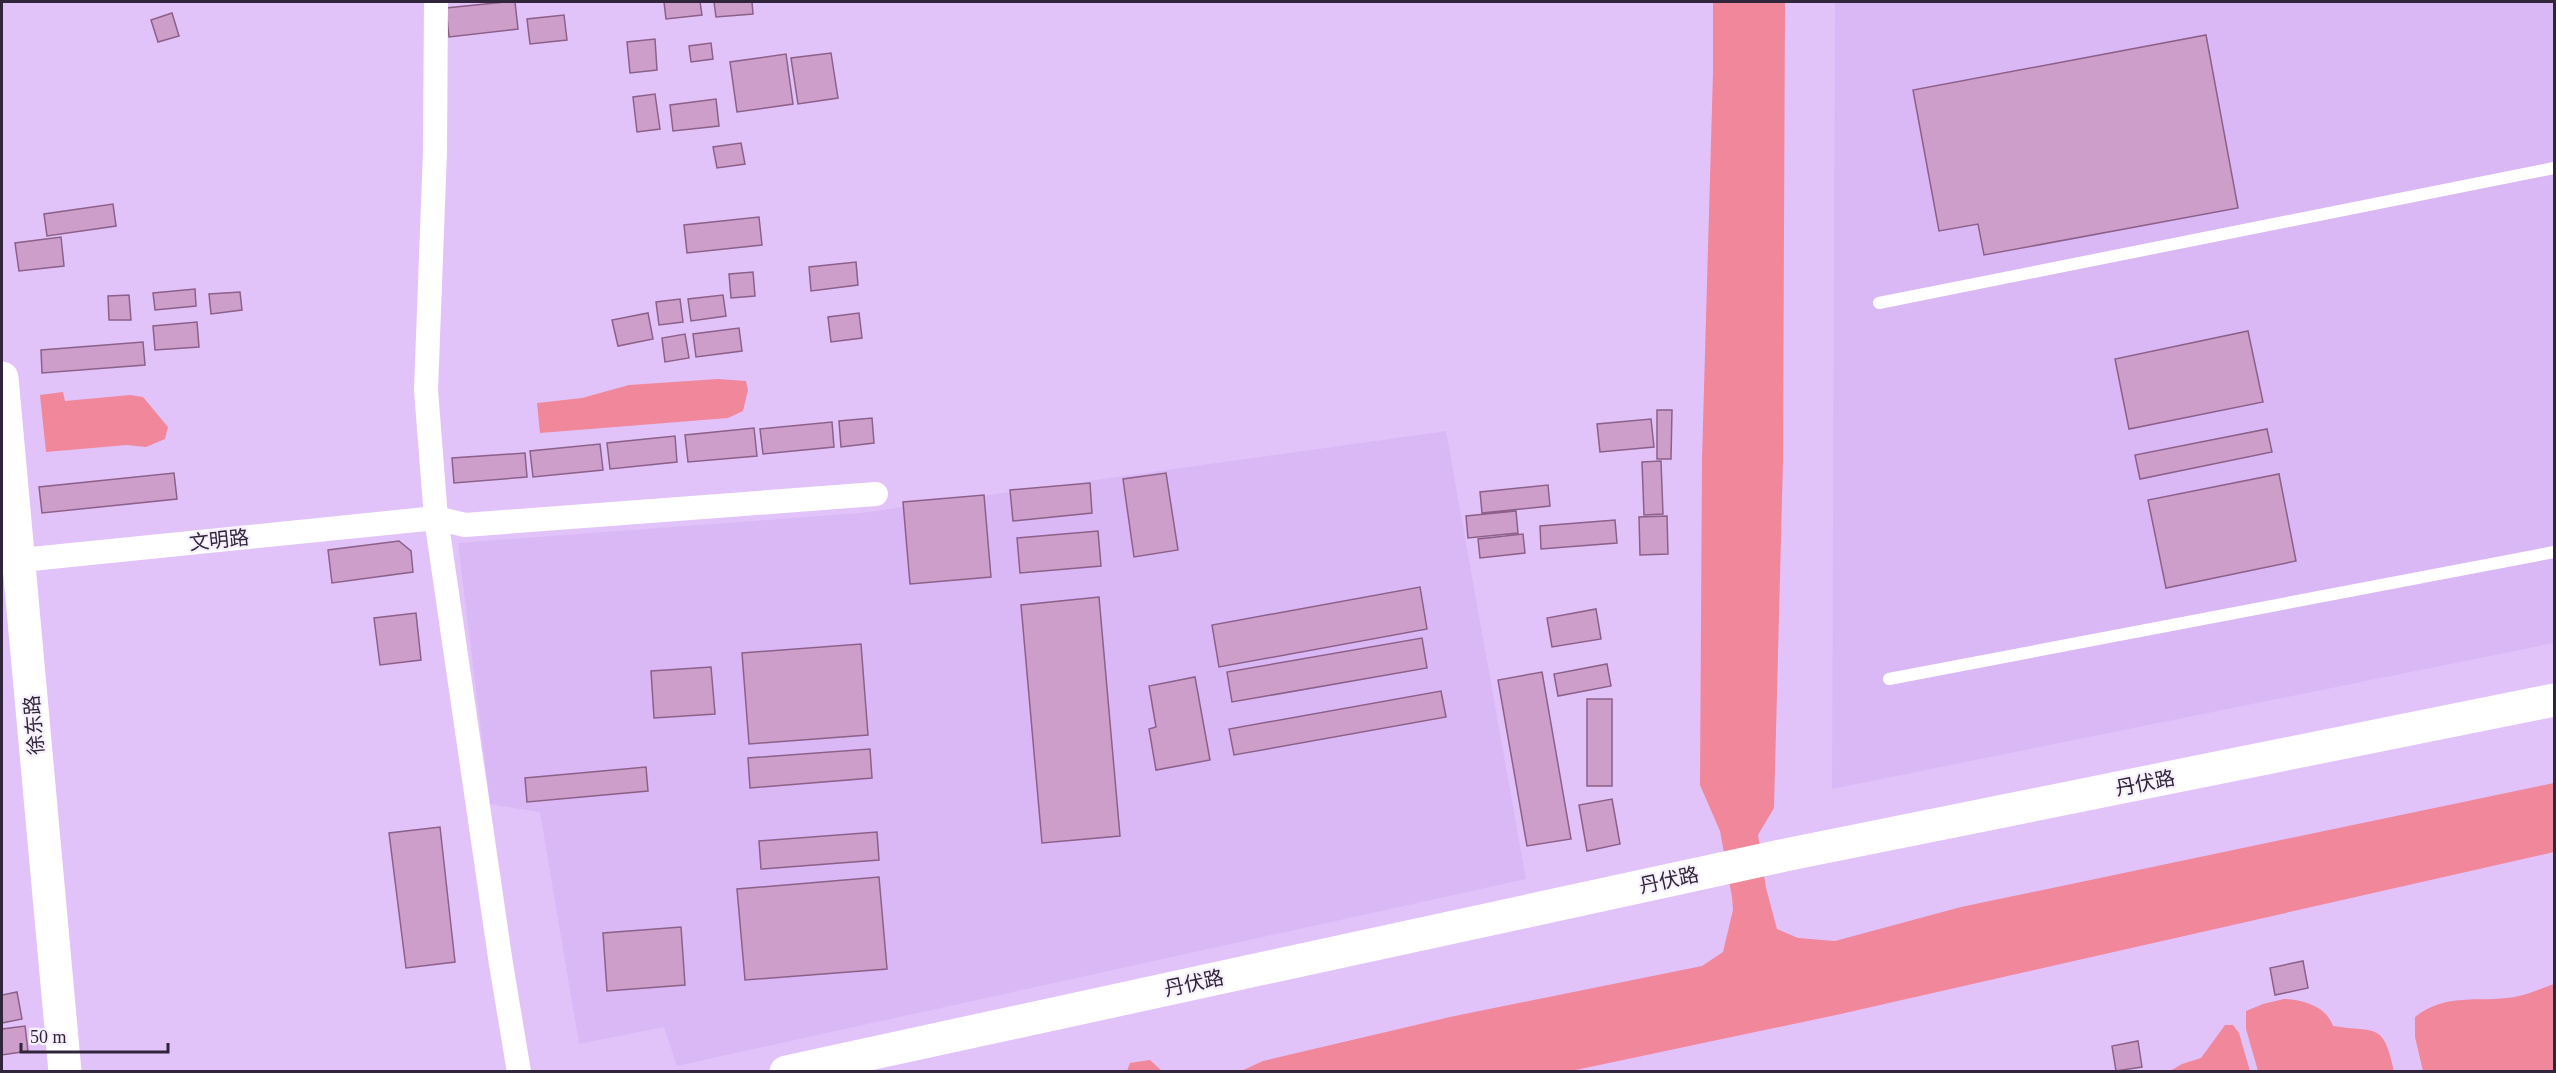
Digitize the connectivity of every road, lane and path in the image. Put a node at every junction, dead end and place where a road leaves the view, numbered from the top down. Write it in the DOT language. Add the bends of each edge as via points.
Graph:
graph roads {
  1 [pos="436,2"];
  2 [pos="2554,168"];
  3 [pos="1879,303"];
  4 [pos="2,378"];
  5 [pos="876,494"];
  6 [pos="436,518"];
  7 [pos="2554,552"];
  8 [pos="10,561"];
  9 [pos="1889,679"];
  10 [pos="2554,700"];
  11 [pos="65,1071"];
  12 [pos="519,1071"];
  13 [pos="786,1071"];
  1 -- 6 [label="street" via="426,390"];
  2 -- 3 [label="lane"];
  4 -- 8 [label="main road, 徐东路"];
  5 -- 6 [label="street, 文明路" via="465,525"];
  6 -- 8 [label="street, 文明路"];
  6 -- 12 [label="street"];
  7 -- 9 [label="lane"];
  8 -- 11 [label="main road, 徐东路"];
  10 -- 13 [label="main road, 丹伏路" via="1790,854"];
}
